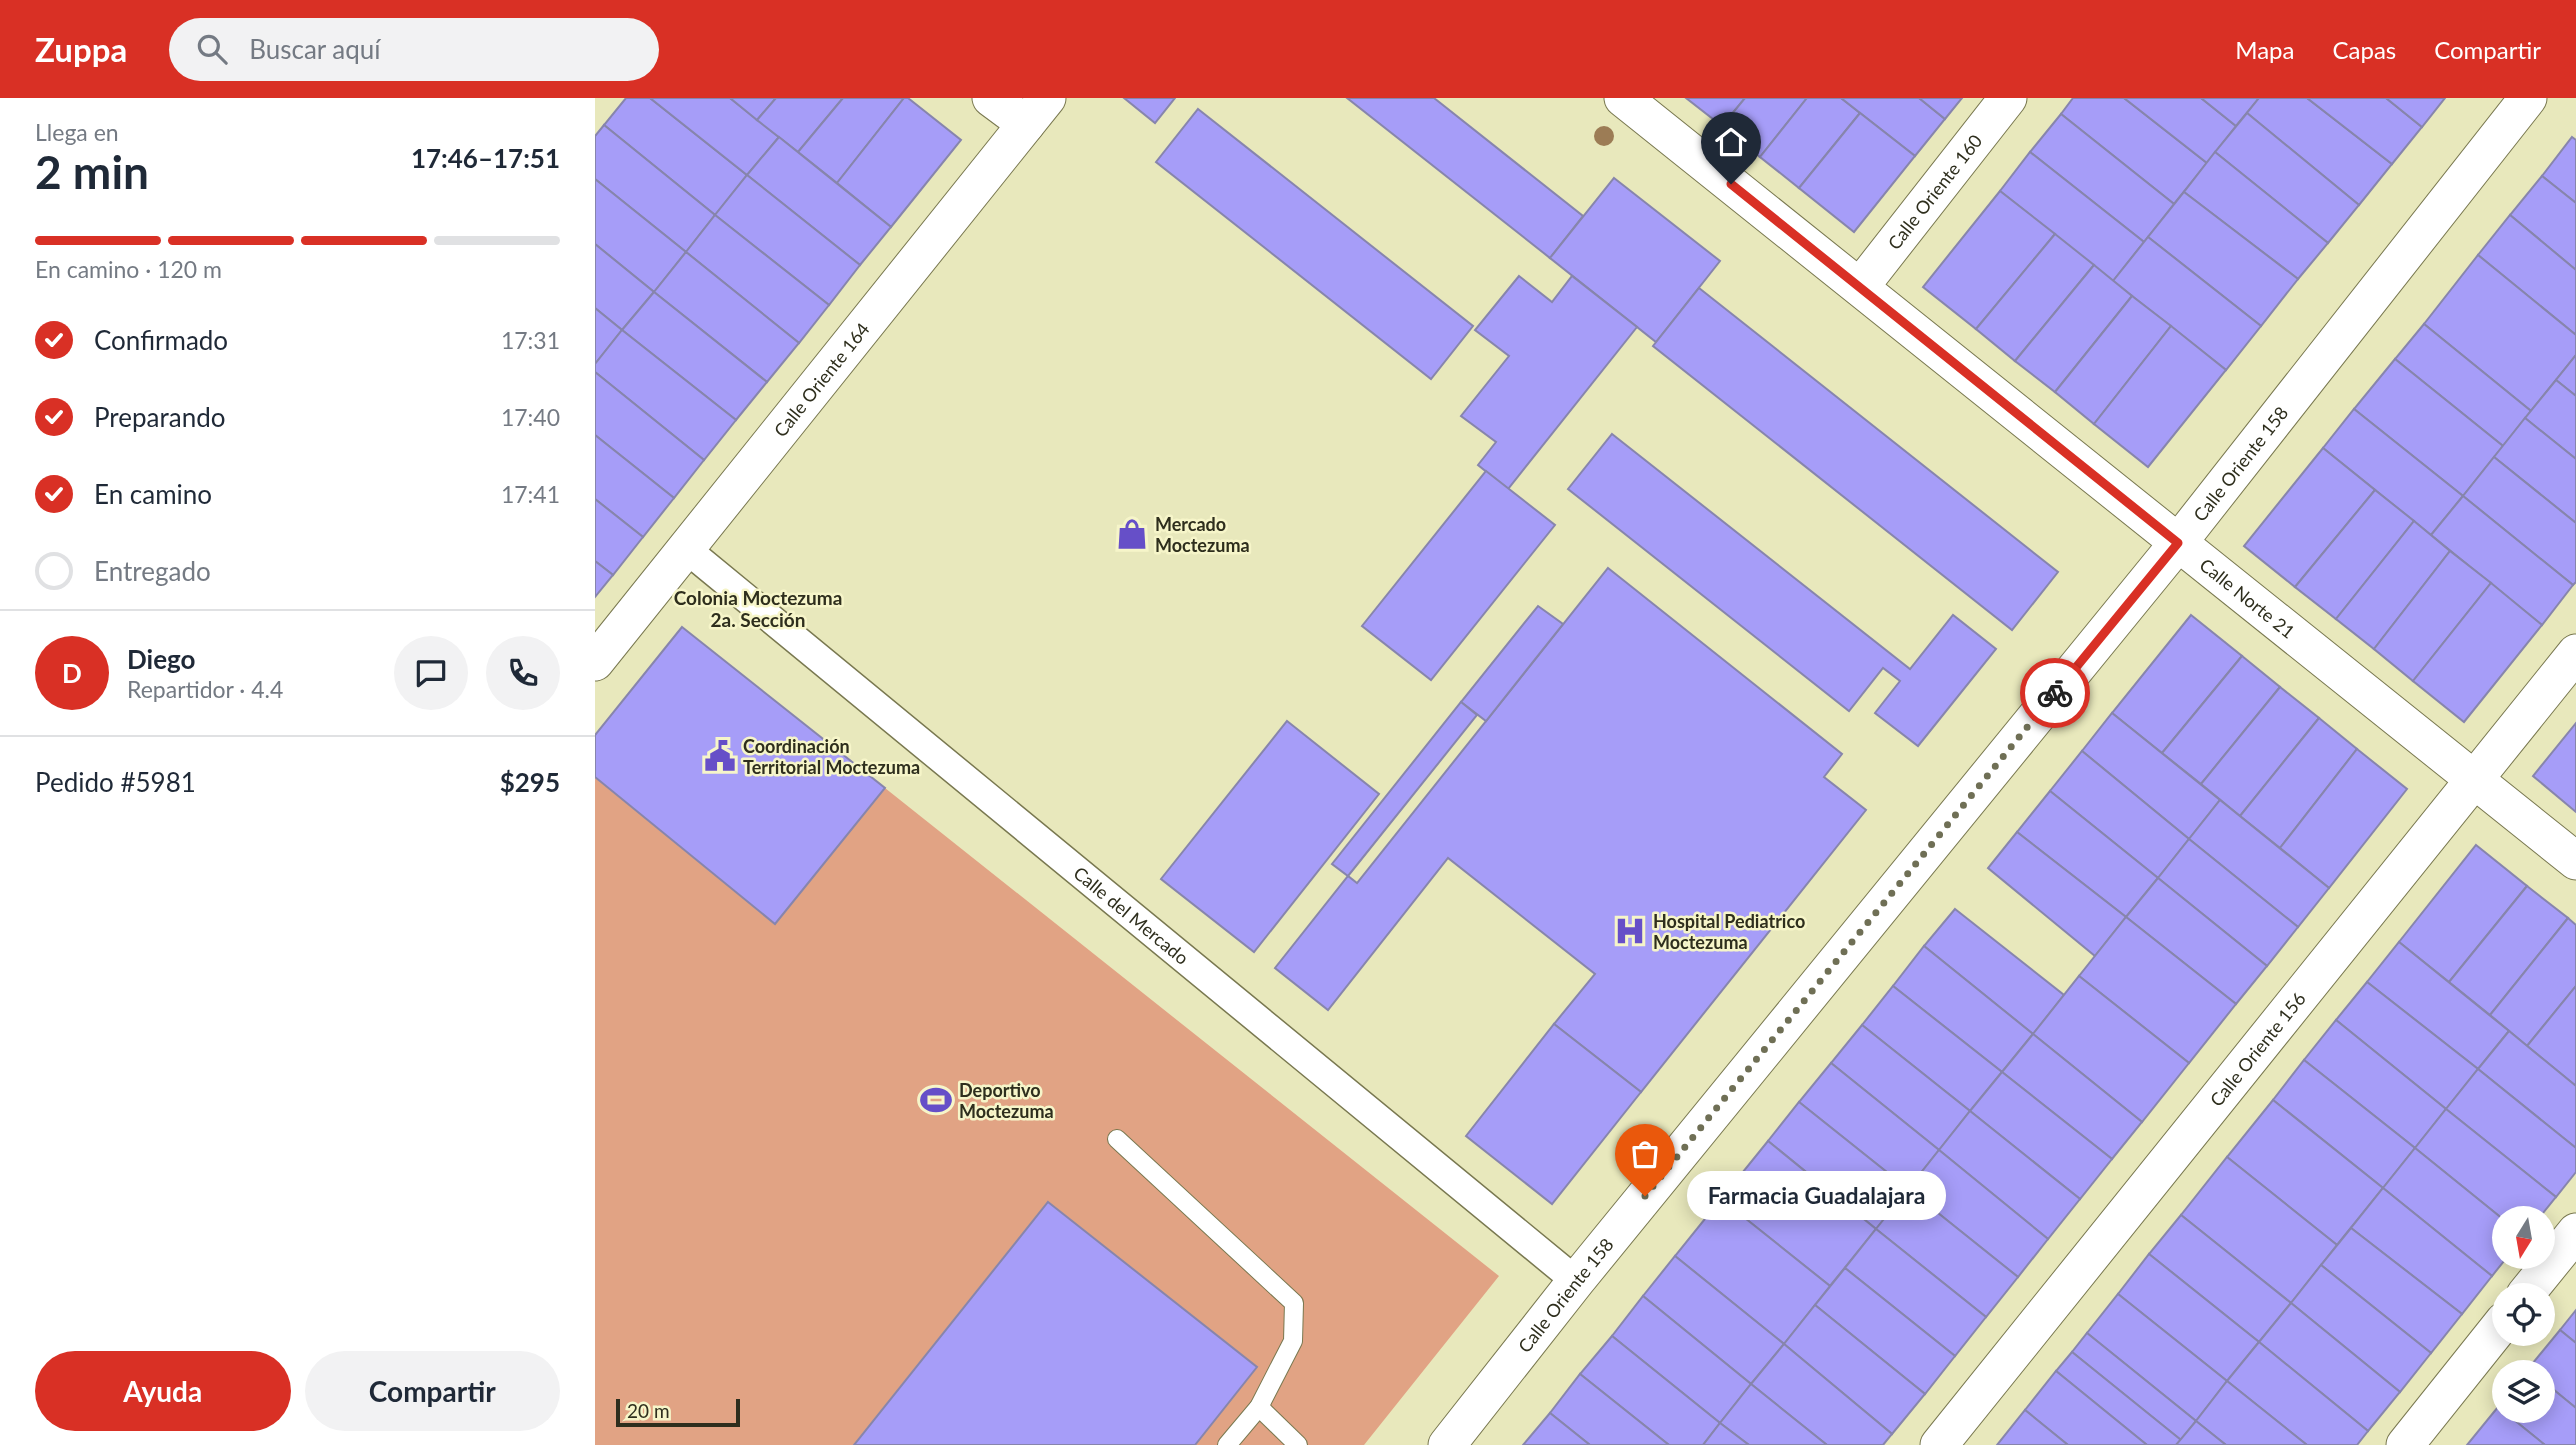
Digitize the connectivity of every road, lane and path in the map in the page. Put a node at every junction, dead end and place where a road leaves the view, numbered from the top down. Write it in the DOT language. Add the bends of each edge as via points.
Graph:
graph roads {
  1 [pos="991,98"];
  2 [pos="1623,98"];
  3 [pos="2008,98"];
  4 [pos="2528,98"];
  5 [pos="1036,111"];
  6 [pos="1860,287"];
  7 [pos="2178,543"];
  8 [pos="685,548"];
  9 [pos="2576,653"];
  10 [pos="595,662"];
  11 [pos="2475,778"];
  12 [pos="2576,861"];
  13 [pos="1117,1139"];
  14 [pos="2576,1232"];
  15 [pos="1576,1281"];
  16 [pos="2535,1283"];
  17 [pos="2492,1336"];
  18 [pos="1259,1407"];
  19 [pos="1227,1445"];
  20 [pos="1299,1445"];
  21 [pos="1447,1445"];
  22 [pos="1939,1445"];
  23 [pos="2405,1445"];
  1 -- 5 [label="street"];
  2 -- 6 [label="street, Calle Norte 21"];
  3 -- 6 [label="street, Calle Oriente 160"];
  4 -- 7 [label="street, Calle Oriente 158"];
  5 -- 8 [label="street, Calle Oriente 164"];
  6 -- 7 [label="street, Calle Norte 21"];
  7 -- 11 [label="street, Calle Norte 21"];
  7 -- 15 [label="street, Calle Oriente 158"];
  8 -- 10 [label="street, Calle Oriente 164"];
  8 -- 15 [label="street, Calle del Mercado"];
  9 -- 11 [label="street, Calle Oriente 156"];
  11 -- 12 [label="street, Calle Norte 21"];
  11 -- 22 [label="street, Calle Oriente 156"];
  13 -- 18 [label="lane" via="1294,1303 1293,1341"];
  14 -- 16 [label="street"];
  15 -- 21 [label="street, Calle Oriente 158"];
  17 -- 23 [label="street"];
  18 -- 19 [label="lane"];
  18 -- 20 [label="lane"];
}
